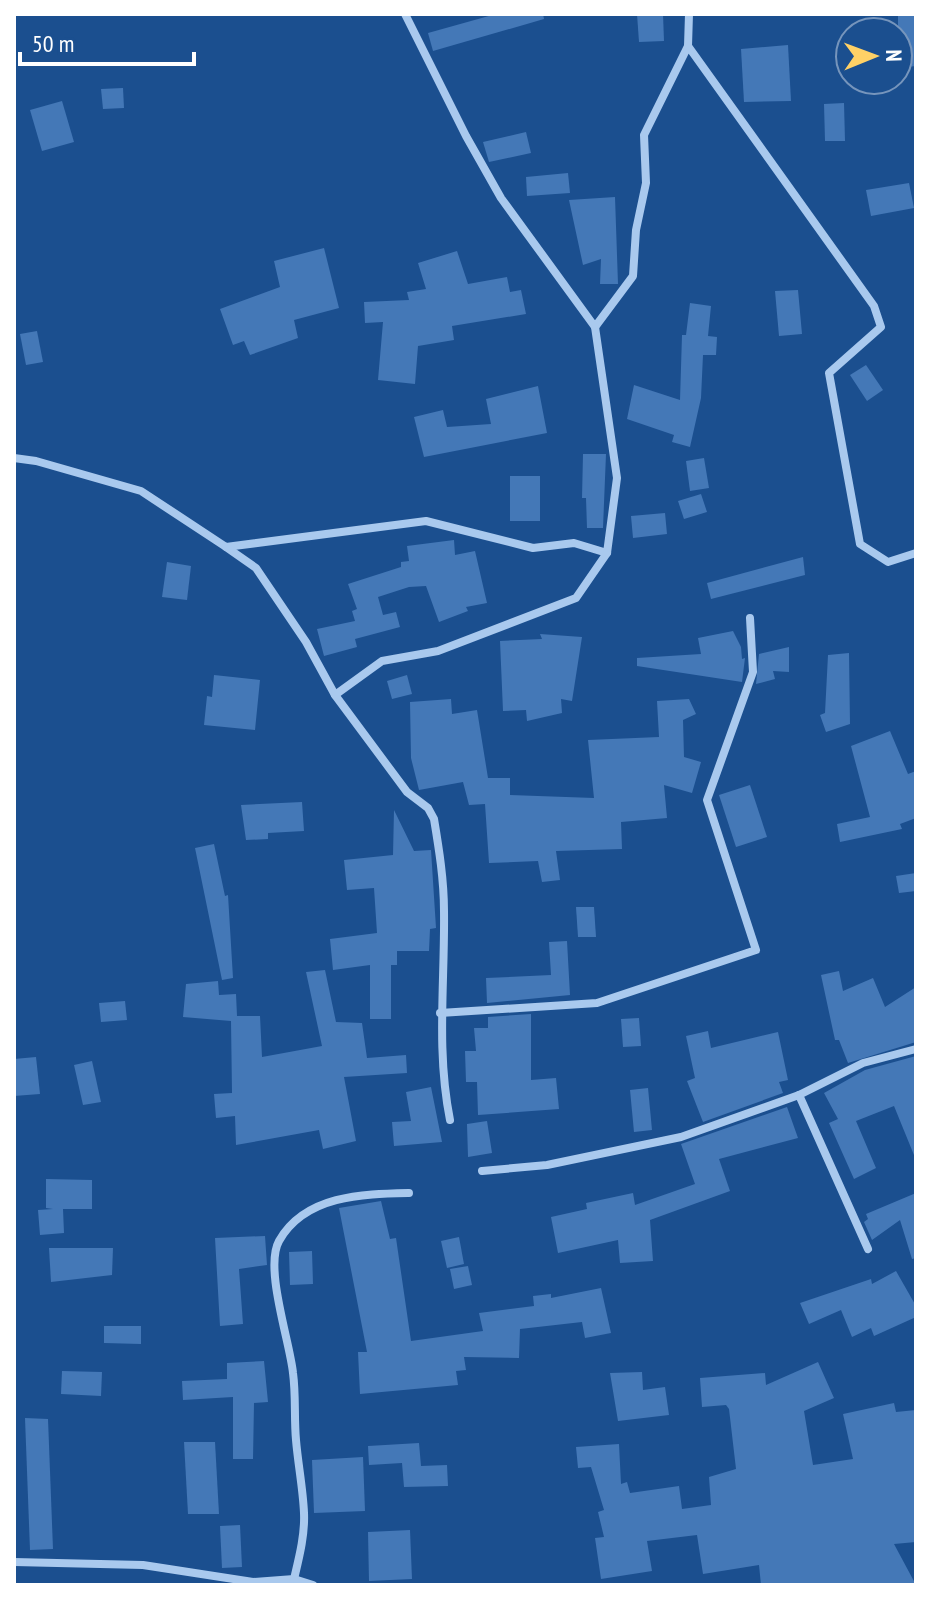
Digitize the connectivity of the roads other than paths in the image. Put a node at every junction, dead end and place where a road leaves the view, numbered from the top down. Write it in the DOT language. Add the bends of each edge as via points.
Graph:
graph roads {
  1 [pos="405,14"];
  2 [pos="689,14"];
  3 [pos="688,46"];
  4 [pos="595,327"];
  5 [pos="14,458"];
  6 [pos="226,547"];
  7 [pos="607,553"];
  8 [pos="916,553"];
  9 [pos="750,618"];
  10 [pos="335,695"];
  11 [pos="440,1013"];
  12 [pos="916,1049"];
  13 [pos="799,1095"];
  14 [pos="450,1120"];
  15 [pos="482,1171"];
  16 [pos="409,1193"];
  17 [pos="868,1249"];
  18 [pos="14,1562"];
  19 [pos="294,1579"];
  20 [pos="313,1585"];
  1 -- 4 [label="street" via="501,198"];
  2 -- 3 [label="street"];
  3 -- 4 [label="street" via="644,135 646,183 633,276"];
  3 -- 8 [label="street" via="874,306 881,327 829,373 860,544 888,562"];
  4 -- 7 [label="street" via="617,478"];
  5 -- 6 [label="street" via="141,491"];
  6 -- 7 [label="street" via="426,521 533,548 574,543"];
  6 -- 10 [label="street" via="256,568"];
  7 -- 10 [label="street" via="576,598 438,651 382,661"];
  9 -- 11 [label="street" via="753,672 707,800 756,950 597,1003"];
  10 -- 11 [label="street" via="407,792 434,819 444,907"];
  11 -- 14 [label="street"];
  12 -- 13 [label="street" via="863,1063"];
  13 -- 15 [label="street" via="681,1137 547,1165"];
  13 -- 17 [label="street"];
  16 -- 19 [label="street" via="333,1200 312,1209 277,1244 304,1513"];
  18 -- 19 [label="street" via="143,1565 253,1582"];
  19 -- 20 [label="street"];
}
